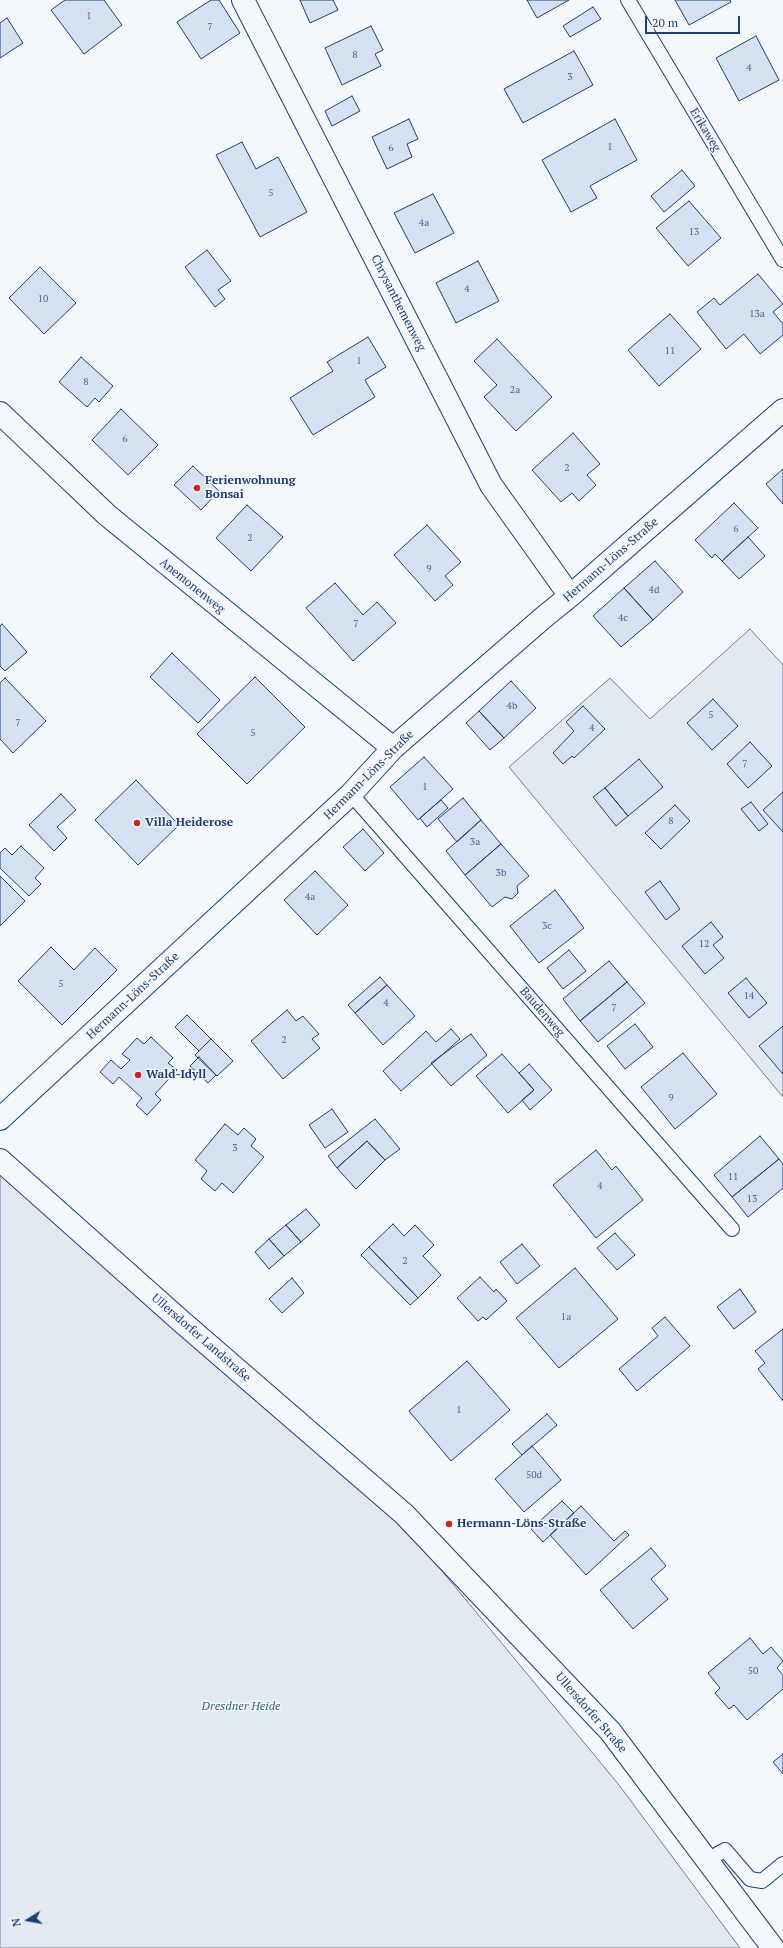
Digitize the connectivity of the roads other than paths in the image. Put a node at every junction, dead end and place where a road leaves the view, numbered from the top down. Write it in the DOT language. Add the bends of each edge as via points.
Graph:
graph roads {
  1 [pos="243,0"];
  2 [pos="628,0"];
  3 [pos="783,260"];
  4 [pos="783,410"];
  5 [pos="0,413"];
  6 [pos="570,596"];
  7 [pos="393,748"];
  8 [pos="351,794"];
  9 [pos="0,1119"];
  10 [pos="0,1160"];
  11 [pos="732,1229"];
  12 [pos="404,1514"];
  13 [pos="707,1860"];
  14 [pos="783,1864"];
  15 [pos="773,1948"];
  1 -- 6 [label="street, Chrysanthemenweg" via="491,485"];
  2 -- 3 [label="lane, Erikaweg"];
  4 -- 6 [label="street, Hermann-Löns-Straße"];
  5 -- 7 [label="street, Anemonenweg" via="107,515"];
  6 -- 7 [label="street, Hermann-Löns-Straße"];
  7 -- 8 [label="street, Hermann-Löns-Straße"];
  8 -- 9 [label="street, Hermann-Löns-Straße"];
  8 -- 11 [label="lane, Baudenweg"];
  10 -- 12 [label="street, Ullersdorfer Landstraße"];
  12 -- 13 [label="street, Ullersdorfer Straße" via="610,1731"];
  13 -- 14 [label="lane" via="725,1850 750,1879 762,1881"];
  13 -- 15 [label="street, Ullersdorfer Straße"];
}
